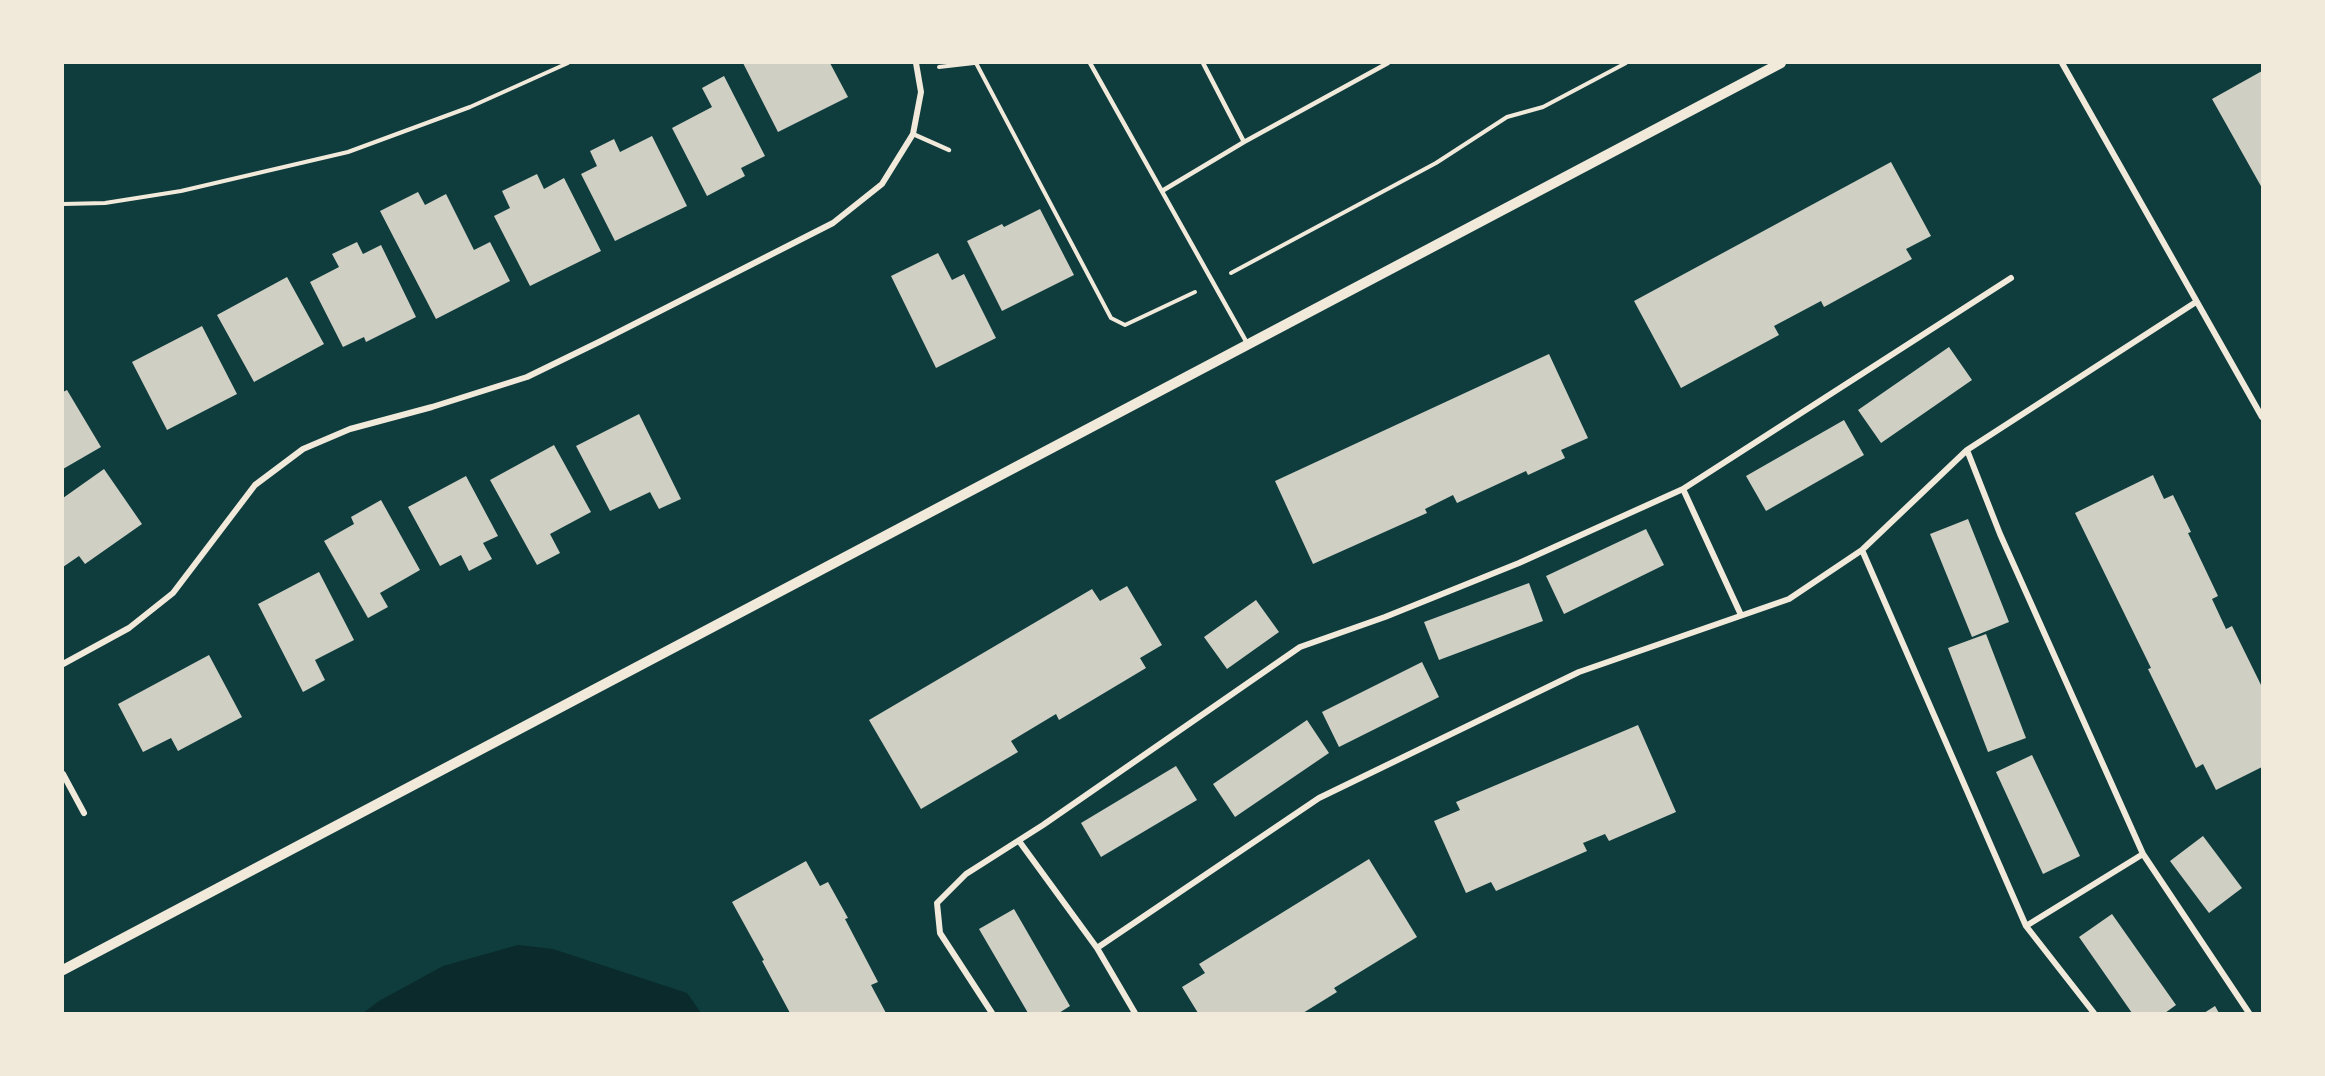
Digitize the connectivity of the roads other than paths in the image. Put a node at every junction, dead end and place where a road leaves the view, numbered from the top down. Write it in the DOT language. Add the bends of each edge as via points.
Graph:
graph roads {
  1 [pos="1090,63"];
  2 [pos="1203,63"];
  3 [pos="1388,63"];
  4 [pos="1781,63"];
  5 [pos="2062,63"];
  6 [pos="916,66"];
  7 [pos="912,134"];
  8 [pos="1244,142"];
  9 [pos="950,150"];
  10 [pos="1162,191"];
  11 [pos="2011,278"];
  12 [pos="2196,302"];
  13 [pos="1248,345"];
  14 [pos="2262,417"];
  15 [pos="1967,450"];
  16 [pos="1683,489"];
  17 [pos="1862,550"];
  18 [pos="1741,615"];
  19 [pos="63,664"];
  20 [pos="63,774"];
  21 [pos="84,813"];
  22 [pos="1018,841"];
  23 [pos="2143,854"];
  24 [pos="2026,926"];
  25 [pos="1097,948"];
  26 [pos="63,970"];
  27 [pos="992,1013"];
  28 [pos="1135,1013"];
  29 [pos="2094,1013"];
  30 [pos="2249,1013"];
  1 -- 10 [label="lane"];
  2 -- 8 [label="lane"];
  3 -- 8 [label="lane"];
  4 -- 13 [label="street"];
  5 -- 12 [label="street"];
  6 -- 7 [label="street" via="921,92"];
  7 -- 9 [label="lane"];
  7 -- 19 [label="street" via="882,184 833,223 527,377 350,429 303,449 255,485 173,593 129,628"];
  8 -- 10 [label="lane"];
  10 -- 13 [label="lane"];
  11 -- 16 [label="street"];
  12 -- 14 [label="street"];
  12 -- 15 [label="street"];
  13 -- 26 [label="street"];
  15 -- 17 [label="street"];
  15 -- 23 [label="street" via="2000,534"];
  16 -- 18 [label="street"];
  16 -- 22 [label="street" via="1519,563 1300,647"];
  17 -- 18 [label="street" via="1789,598"];
  17 -- 24 [label="street"];
  18 -- 25 [label="street" via="1579,672 1318,798"];
  20 -- 21 [label="street"];
  22 -- 25 [label="street"];
  22 -- 27 [label="street" via="966,874 937,903 940,933"];
  23 -- 24 [label="street"];
  23 -- 30 [label="street"];
  24 -- 29 [label="street"];
  25 -- 28 [label="street"];
}
